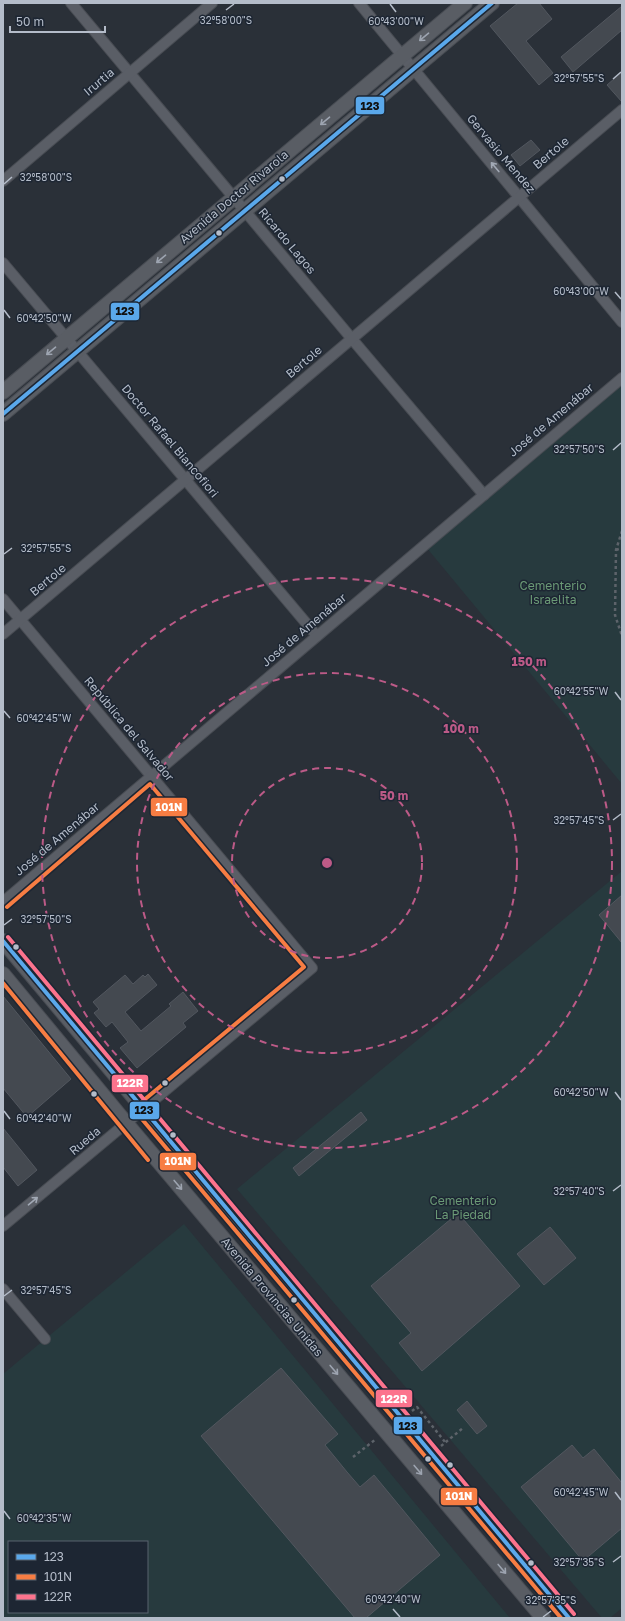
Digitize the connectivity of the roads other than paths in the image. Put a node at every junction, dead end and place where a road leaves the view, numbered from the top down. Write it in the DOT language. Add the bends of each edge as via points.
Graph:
graph roads {
  1 [pos="71,3"];
  2 [pos="212,3"];
  3 [pos="359,3"];
  4 [pos="465,3"];
  5 [pos="492,3"];
  6 [pos="403,56"];
  7 [pos="414,69"];
  8 [pos="129,73"];
  9 [pos="622,110"];
  10 [pos="3,181"];
  11 [pos="520,197"];
  12 [pos="234,198"];
  13 [pos="245,211"];
  14 [pos="3,263"];
  15 [pos="622,322"];
  16 [pos="66,338"];
  17 [pos="352,339"];
  18 [pos="77,352"];
  19 [pos="622,378"];
  20 [pos="3,392"];
  21 [pos="3,414"];
  22 [pos="186,480"];
  23 [pos="484,495"];
  24 [pos="3,599"];
  25 [pos="20,620"];
  26 [pos="3,634"];
  27 [pos="317,636"];
  28 [pos="151,776"];
  29 [pos="3,902"];
  30 [pos="3,942"];
  31 [pos="312,968"];
  32 [pos="3,974"];
  33 [pos="142,1110"];
  34 [pos="126,1123"];
  35 [pos="3,1226"];
  36 [pos="3,1289"];
  37 [pos="45,1339"];
  38 [pos="543,1618"];
  39 [pos="569,1618"];
  1 -- 8 [label="street, Ricardo Lagos"];
  2 -- 8 [label="street, Irurtia"];
  3 -- 6 [label="street, Gervasio Mendez"];
  4 -- 6 [label="main road, Avenida Doctor Rivarola, one-way"];
  5 -- 7 [label="main road, Avenida Doctor Rivarola"];
  6 -- 7 [label="street, Gervasio Mendez"];
  6 -- 12 [label="main road, Avenida Doctor Rivarola, one-way"];
  11 -- 7 [label="street, Gervasio Mendez, one-way"];
  7 -- 13 [label="main road, Avenida Doctor Rivarola"];
  8 -- 10 [label="street, Irurtia"];
  8 -- 12 [label="street, Ricardo Lagos"];
  9 -- 11 [label="street, Bertole"];
  11 -- 15 [label="street, Gervasio Mendez"];
  11 -- 17 [label="street, Bertole"];
  12 -- 13 [label="street, Ricardo Lagos"];
  12 -- 16 [label="main road, Avenida Doctor Rivarola, one-way"];
  13 -- 17 [label="street, Ricardo Lagos"];
  13 -- 18 [label="main road, Avenida Doctor Rivarola"];
  14 -- 16 [label="street, Doctor Rafael Biancofiori"];
  16 -- 18 [label="street, Doctor Rafael Biancofiori"];
  16 -- 20 [label="main road, Avenida Doctor Rivarola, one-way"];
  17 -- 22 [label="street, Bertole"];
  17 -- 23 [label="street, Ricardo Lagos"];
  18 -- 21 [label="main road, Avenida Doctor Rivarola"];
  18 -- 22 [label="street, Doctor Rafael Biancofiori"];
  19 -- 23 [label="street, José de Amenábar"];
  22 -- 25 [label="street, Bertole"];
  22 -- 27 [label="street, Doctor Rafael Biancofiori"];
  23 -- 27 [label="street, José de Amenábar"];
  24 -- 25 [label="street, República del Salvador"];
  25 -- 26 [label="street, Bertole"];
  25 -- 28 [label="street, República del Salvador"];
  27 -- 28 [label="street, José de Amenábar"];
  28 -- 29 [label="street, José de Amenábar"];
  28 -- 31 [label="street, República del Salvador"];
  30 -- 33 [label="main road, Avenida Provincias Unidas"];
  31 -- 33 [label="street, Rueda"];
  32 -- 34 [label="main road, Avenida Provincias Unidas"];
  33 -- 34 [label="street, Rueda"];
  33 -- 39 [label="main road, Avenida Provincias Unidas"];
  35 -- 34 [label="street, Rueda, one-way"];
  34 -- 38 [label="main road, Avenida Provincias Unidas, one-way"];
  36 -- 37 [label="street"];
}
